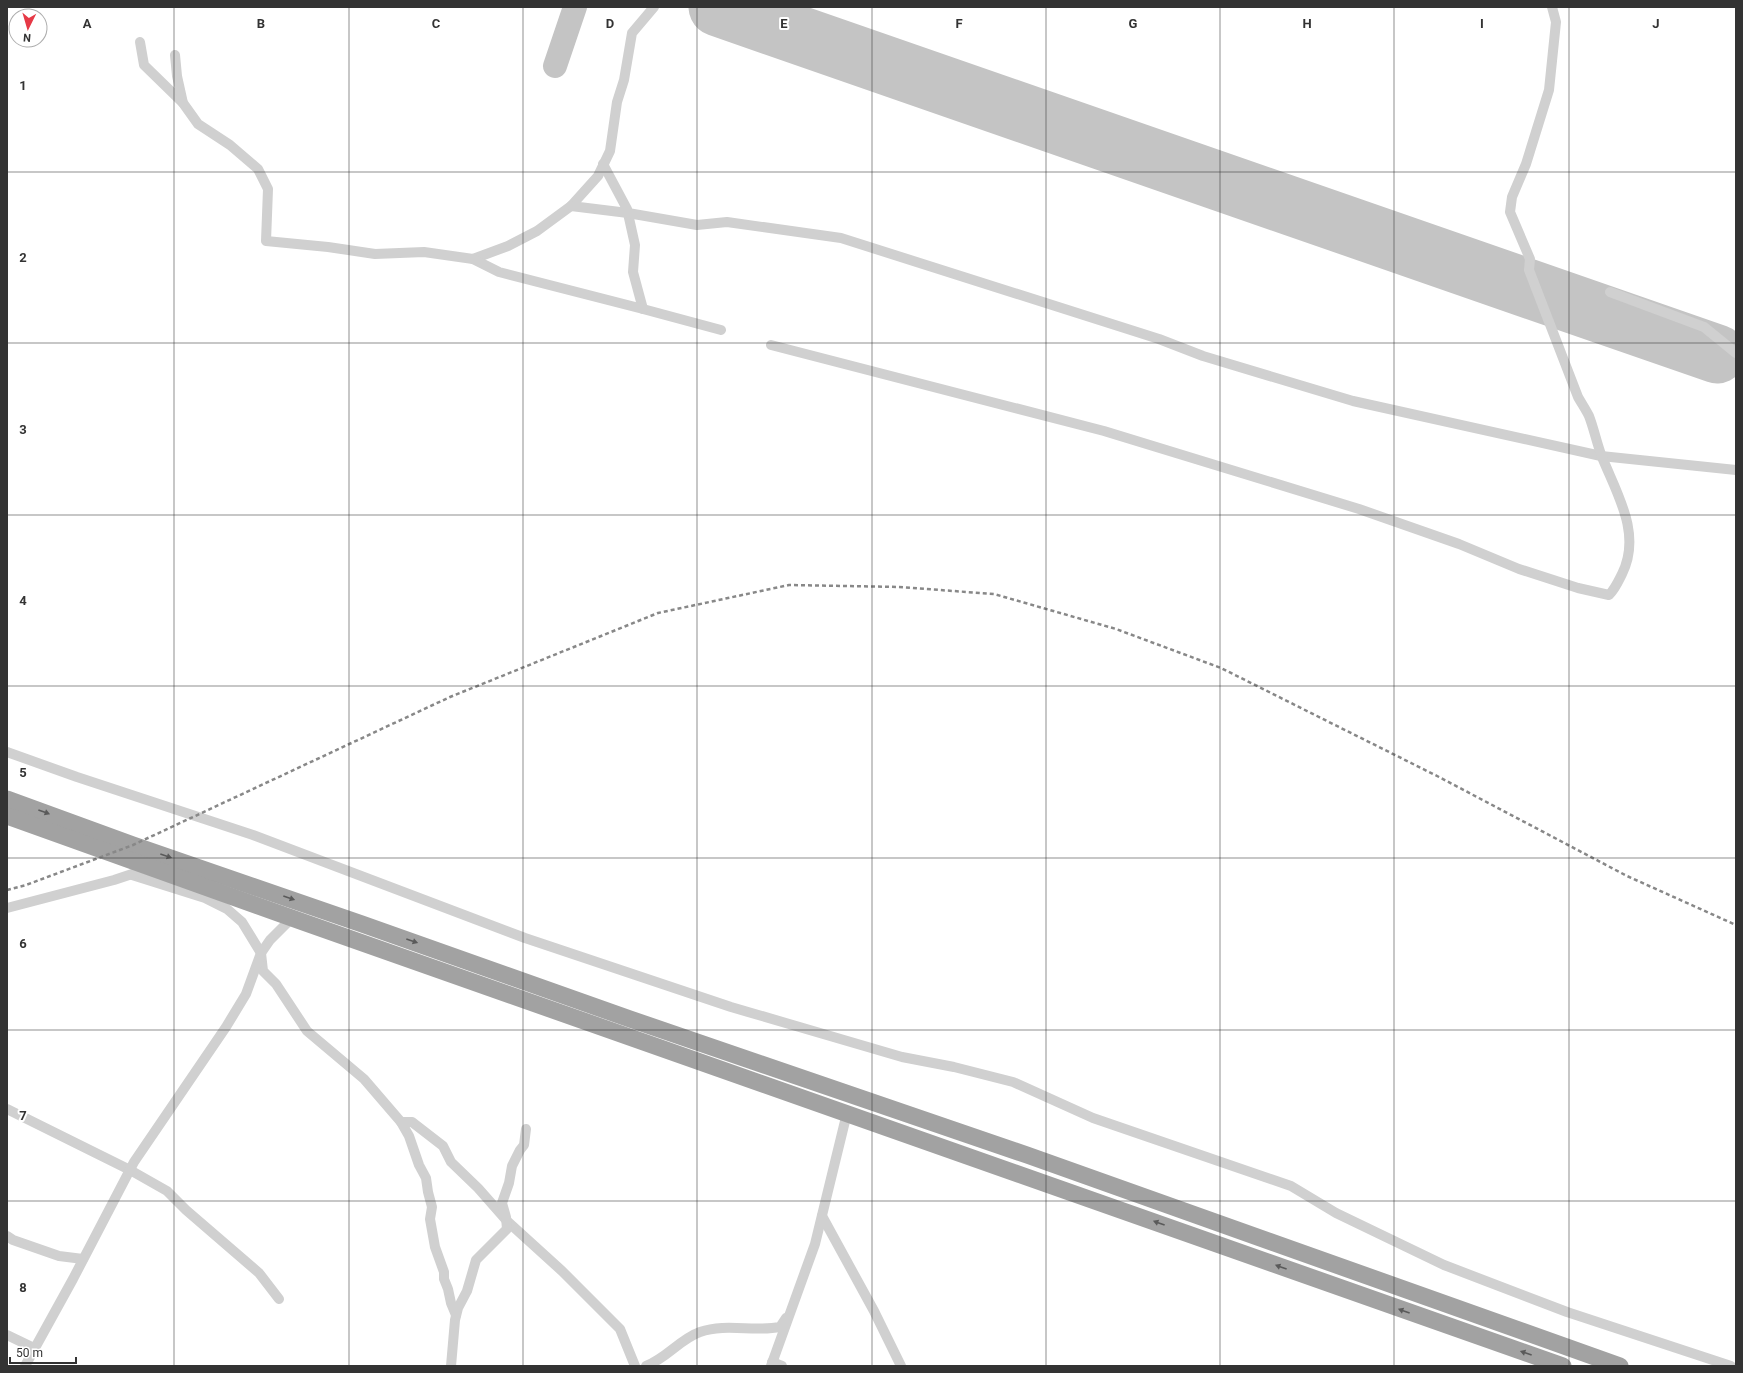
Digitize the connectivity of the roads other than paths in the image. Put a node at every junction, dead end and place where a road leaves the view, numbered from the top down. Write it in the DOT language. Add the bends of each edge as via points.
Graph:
graph roads {
  1 [pos="643,7"];
  2 [pos="654,7"];
  3 [pos="1552,7"];
  4 [pos="641,22"];
  5 [pos="140,42"];
  6 [pos="175,55"];
  7 [pos="183,103"];
  8 [pos="603,164"];
  9 [pos="571,206"];
  10 [pos="628,213"];
  11 [pos="473,259"];
  12 [pos="1610,292"];
  13 [pos="643,309"];
  14 [pos="721,330"];
  15 [pos="771,345"];
  16 [pos="1736,353"];
  17 [pos="1601,456"];
  18 [pos="1736,470"];
  19 [pos="7,752"];
  20 [pos="7,799"];
  21 [pos="7,816"];
  22 [pos="151,868"];
  23 [pos="132,875"];
  24 [pos="7,908"];
  25 [pos="292,918"];
  26 [pos="261,953"];
  27 [pos="7,1109"];
  28 [pos="847,1113"];
  29 [pos="401,1122"];
  30 [pos="526,1129"];
  31 [pos="130,1170"];
  32 [pos="822,1216"];
  33 [pos="507,1222"];
  34 [pos="7,1236"];
  35 [pos="83,1259"];
  36 [pos="279,1299"];
  37 [pos="793,1306"];
  38 [pos="456,1315"];
  39 [pos="7,1335"];
  40 [pos="34,1348"];
  41 [pos="771,1364"];
  42 [pos="25,1366"];
  43 [pos="451,1366"];
  44 [pos="635,1366"];
  45 [pos="646,1366"];
  46 [pos="782,1366"];
  47 [pos="901,1366"];
  48 [pos="1563,1366"];
  49 [pos="1620,1366"];
  50 [pos="1731,1366"];
  1 -- 4 [label="street"];
  2 -- 4 [label="street"];
  3 -- 17 [label="street" via="1556,22 1549,90 1526,164 1512,197 1510,212 1530,259 1529,270 1578,397 1589,416"];
  4 -- 8 [label="street" via="632,33 624,80 617,102 610,151"];
  5 -- 7 [label="street" via="144,65"];
  6 -- 7 [label="street"];
  7 -- 11 [label="street" via="198,124 230,145 258,169 268,189 266,241 374,254 424,252"];
  8 -- 9 [label="street" via="598,176"];
  8 -- 10 [label="street"];
  9 -- 10 [label="street"];
  9 -- 11 [label="street" via="537,232"];
  10 -- 13 [label="street" via="635,245 633,272"];
  10 -- 17 [label="street" via="697,225 727,222 842,238 1160,339 1203,356 1353,402"];
  11 -- 13 [label="street" via="499,272"];
  12 -- 16 [label="street" via="1704,328"];
  13 -- 14 [label="street"];
  15 -- 17 [label="street" via="1104,431 1359,509 1519,568 1578,588 1609,595 1625,569 1630,549 1629,527 1624,507"];
  17 -- 18 [label="street"];
  19 -- 50 [label="street" via="253,835 525,938 731,1007 902,1058 954,1067 1013,1082 1093,1118 1291,1186 1336,1213 1444,1265 1567,1312"];
  20 -- 49 [label="highway, one-way" via="630,1019 1049,1163"];
  21 -- 22 [label="highway"];
  22 -- 23 [label="street"];
  22 -- 25 [label="highway"];
  23 -- 24 [label="street"];
  23 -- 26 [label="street" via="205,898 227,909 242,922"];
  25 -- 26 [label="street"];
  25 -- 28 [label="highway"];
  26 -- 29 [label="street" via="263,971 276,984 307,1030 364,1079"];
  26 -- 31 [label="street" via="246,994"];
  27 -- 31 [label="street"];
  28 -- 32 [label="street"];
  48 -- 28 [label="highway, one-way"];
  29 -- 33 [label="street" via="412,1122 443,1146 451,1162"];
  29 -- 38 [label="street" via="426,1178 432,1207 430,1219 435,1247 444,1272 450,1303"];
  30 -- 33 [label="street" via="524,1146 512,1166 502,1203"];
  31 -- 35 [label="street"];
  31 -- 36 [label="street" via="167,1191 259,1273"];
  32 -- 37 [label="street"];
  32 -- 47 [label="street" via="874,1310"];
  33 -- 38 [label="street" via="507,1229 476,1260 467,1291"];
  33 -- 44 [label="street" via="562,1271 620,1329"];
  34 -- 35 [label="street" via="59,1256"];
  35 -- 40 [label="street"];
  37 -- 41 [label="street"];
  37 -- 45 [label="street" via="780,1327 767,1330 721,1327 701,1332 689,1337 657,1362"];
  38 -- 43 [label="street"];
  39 -- 40 [label="street"];
  40 -- 42 [label="street"];
  41 -- 46 [label="street"];
}
